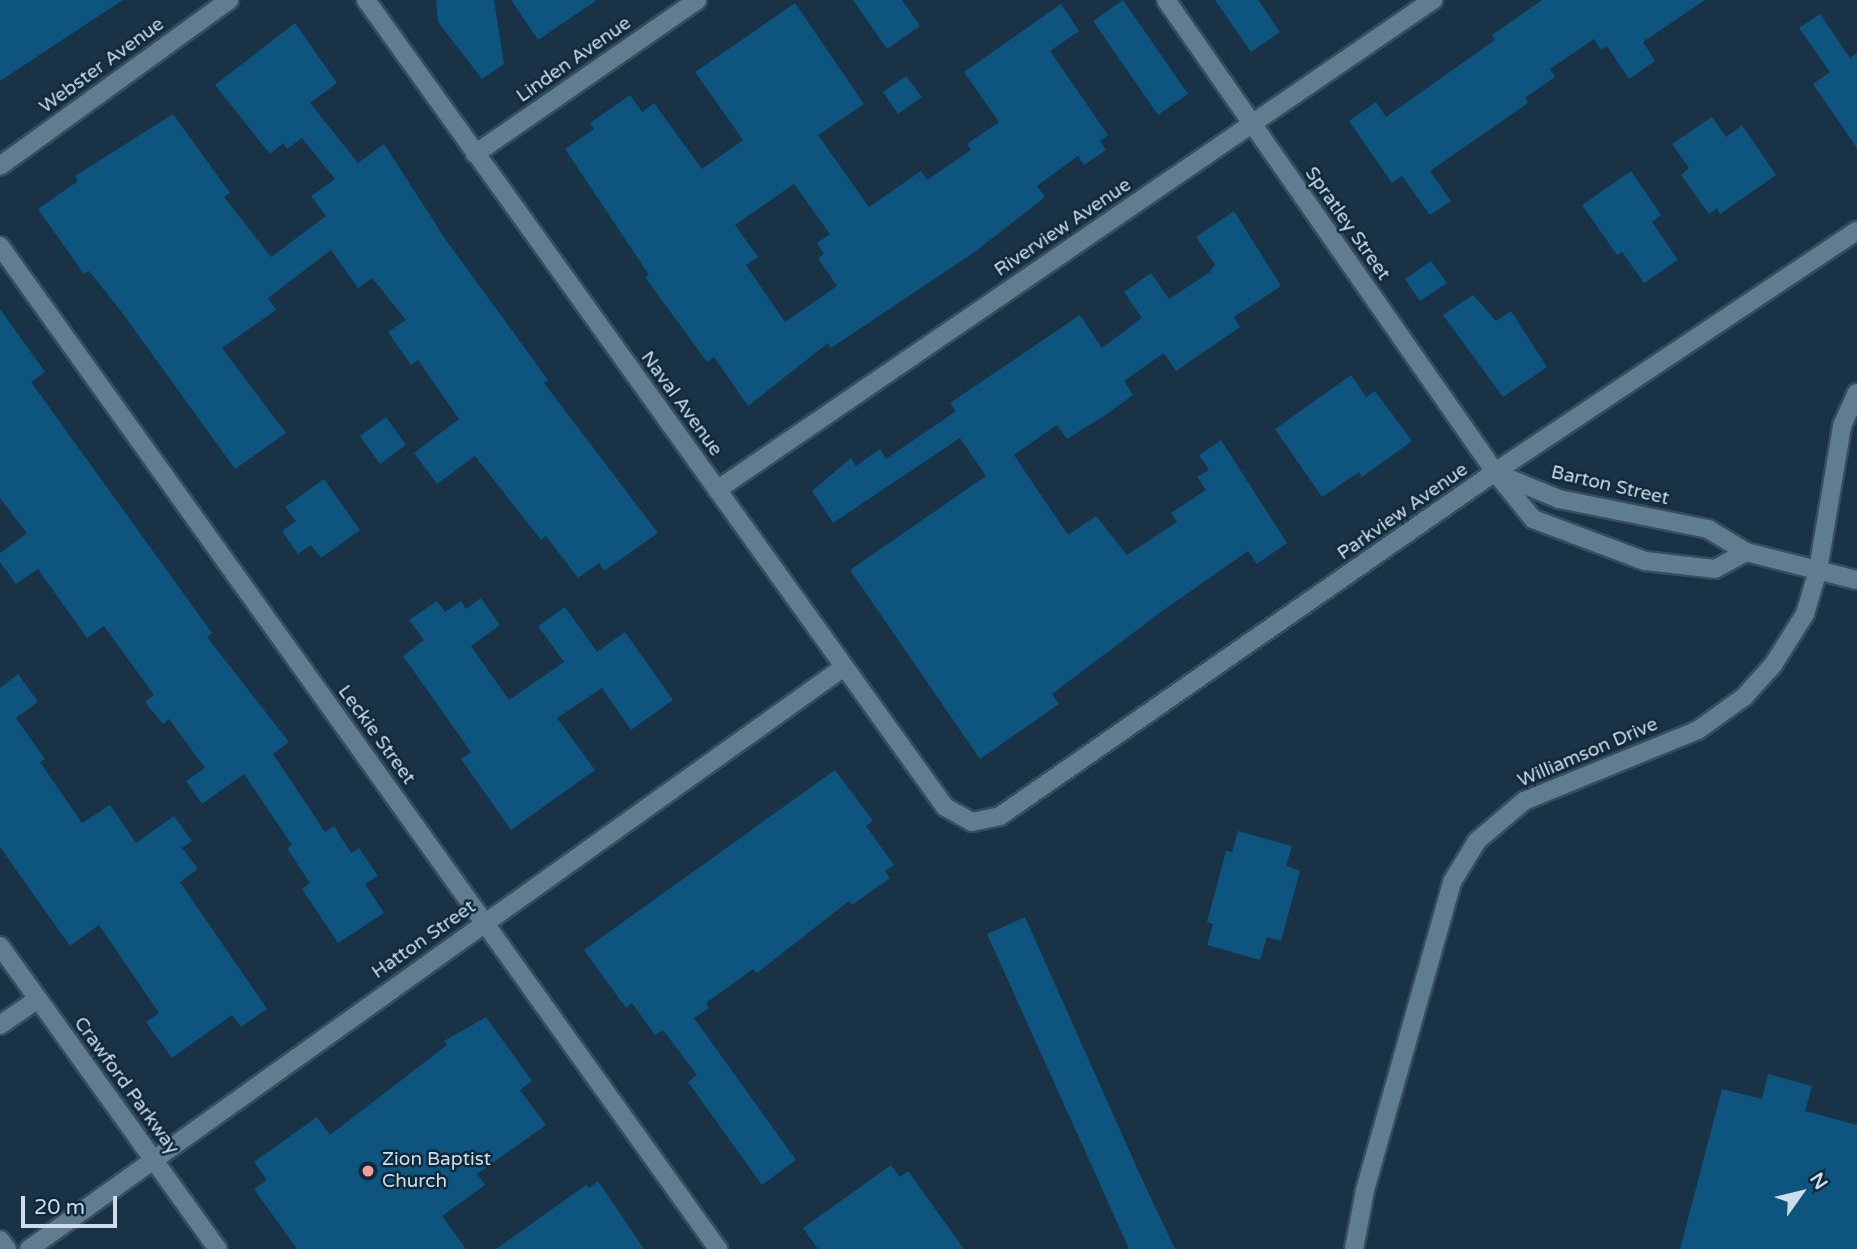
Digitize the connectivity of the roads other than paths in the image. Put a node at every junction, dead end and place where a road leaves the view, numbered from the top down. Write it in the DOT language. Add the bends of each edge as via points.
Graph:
graph roads {
  1 [pos="229,0"];
  2 [pos="366,0"];
  3 [pos="697,0"];
  4 [pos="1166,0"];
  5 [pos="1433,0"];
  6 [pos="1252,124"];
  7 [pos="475,153"];
  8 [pos="0,166"];
  9 [pos="1857,231"];
  10 [pos="0,246"];
  11 [pos="1857,393"];
  12 [pos="1495,472"];
  13 [pos="717,490"];
  14 [pos="1746,552"];
  15 [pos="1818,570"];
  16 [pos="1857,580"];
  17 [pos="844,667"];
  18 [pos="972,822"];
  19 [pos="484,923"];
  20 [pos="0,946"];
  21 [pos="38,999"];
  22 [pos="0,1025"];
  23 [pos="153,1160"];
  24 [pos="0,1240"];
  25 [pos="7,1249"];
  26 [pos="29,1249"];
  27 [pos="218,1249"];
  28 [pos="718,1249"];
  29 [pos="1354,1249"];
  1 -- 8 [label="street, Webster Avenue"];
  2 -- 7 [label="street, Naval Avenue"];
  3 -- 7 [label="street, Linden Avenue"];
  4 -- 6 [label="street, Spratley Street"];
  5 -- 6 [label="street, Riverview Avenue"];
  6 -- 12 [label="street, Spratley Street"];
  6 -- 13 [label="street, Riverview Avenue"];
  7 -- 13 [label="street, Naval Avenue"];
  9 -- 12 [label="street, Parkview Avenue"];
  10 -- 19 [label="street, Leckie Street"];
  11 -- 15 [label="street, Williamson Drive" via="1842,426"];
  12 -- 14 [label="street, Barton Street" via="1559,499 1708,529"];
  12 -- 14 [label="street" via="1533,519 1645,561 1715,569"];
  12 -- 18 [label="street, Parkview Avenue" via="1000,816"];
  13 -- 17 [label="street, Naval Avenue"];
  14 -- 15 [label="street, Barton Street"];
  15 -- 16 [label="street, Barton Street"];
  15 -- 29 [label="street, Williamson Drive" via="1805,614 1773,665 1744,697 1698,730 1524,801 1477,841 1452,882 1437,925 1365,1190"];
  17 -- 18 [label="street, Naval Avenue" via="944,807"];
  17 -- 19 [label="street, Hatton Street"];
  19 -- 23 [label="street, Hatton Street"];
  19 -- 28 [label="street, Leckie Street"];
  20 -- 21 [label="street, Crawford Parkway"];
  21 -- 22 [label="street"];
  21 -- 23 [label="street, Crawford Parkway"];
  23 -- 26 [label="street, Hatton Street"];
  23 -- 27 [label="street, Crawford Parkway"];
  24 -- 25 [label="street"];
}
